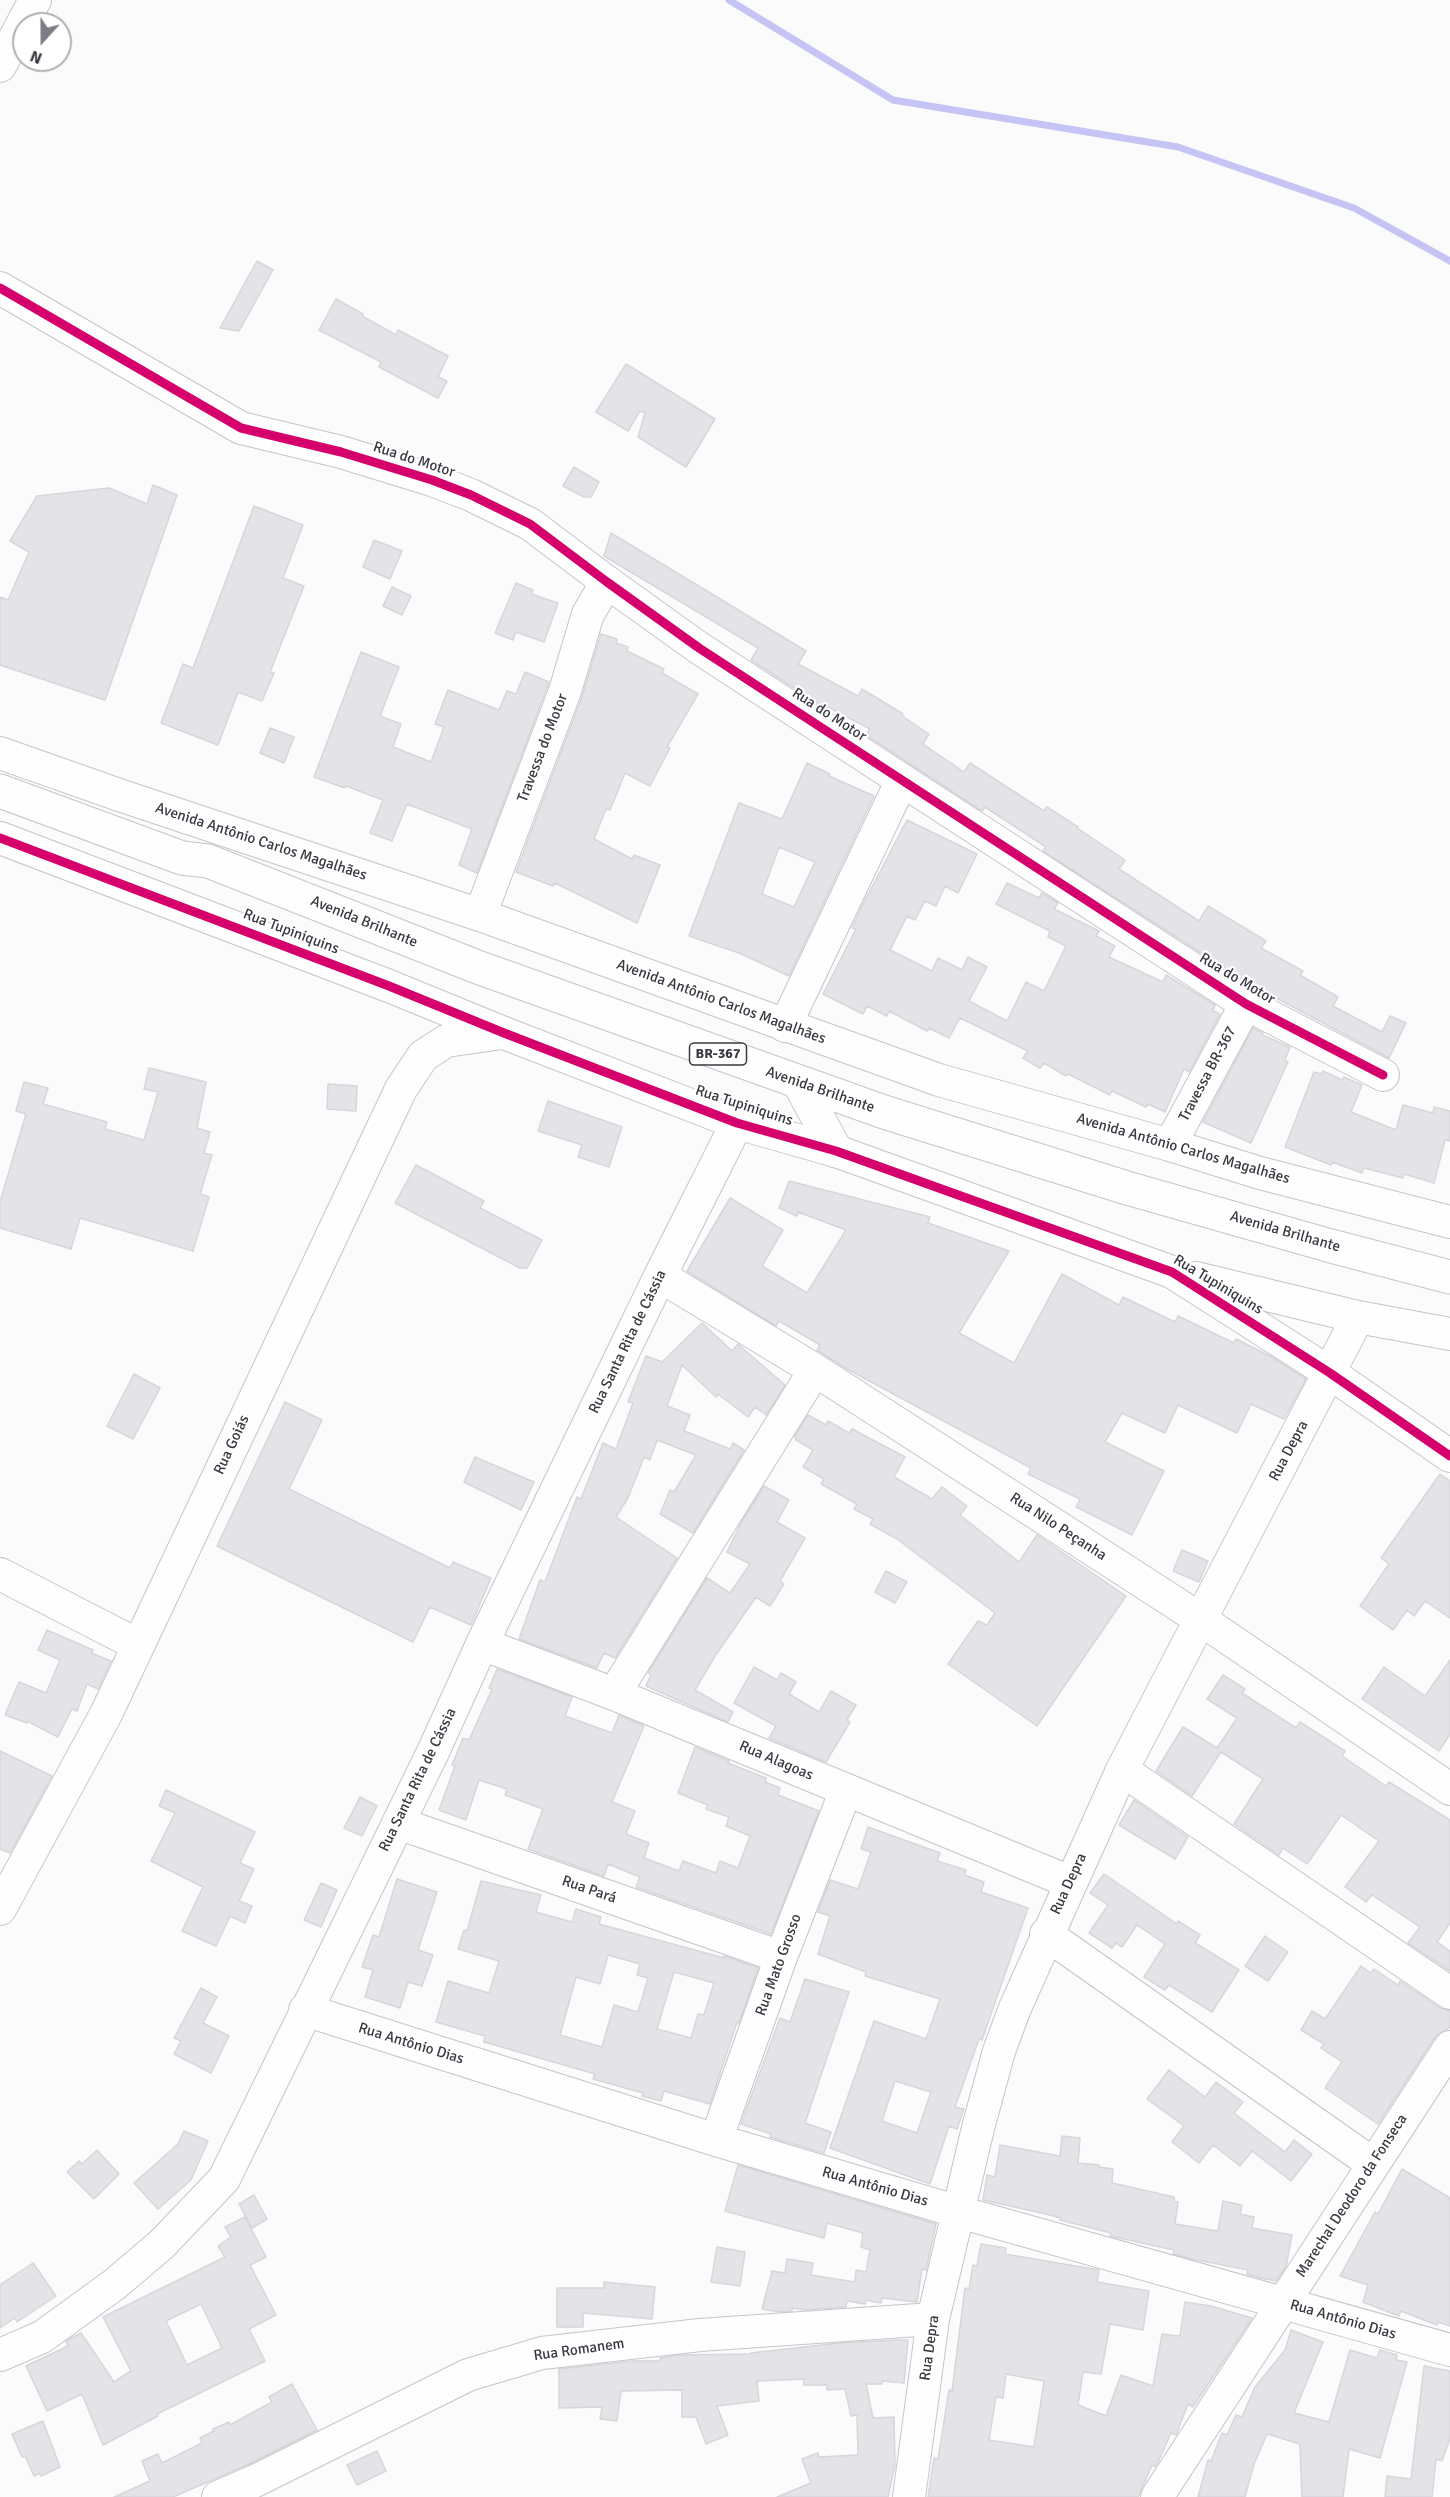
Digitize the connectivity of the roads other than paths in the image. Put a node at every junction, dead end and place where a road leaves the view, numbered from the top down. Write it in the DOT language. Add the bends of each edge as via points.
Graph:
graph roads {
  1 [pos="35,0"];
  2 [pos="0,66"];
  3 [pos="0,288"];
  4 [pos="607,582"];
  5 [pos="0,753"];
  6 [pos="902,780"];
  7 [pos="0,792"];
  8 [pos="125,798"];
  9 [pos="0,838"];
  10 [pos="182,858"];
  11 [pos="480,915"];
  12 [pos="1246,1004"];
  13 [pos="785,1026"];
  14 [pos="504,1033"];
  15 [pos="1383,1075"];
  16 [pos="799,1083"];
  17 [pos="737,1123"];
  18 [pos="1170,1145"];
  19 [pos="836,1151"];
  20 [pos="1450,1222"];
  21 [pos="1172,1272"];
  22 [pos="660,1276"];
  23 [pos="1450,1277"];
  24 [pos="1358,1317"];
  25 [pos="1450,1334"];
  26 [pos="815,1370"];
  27 [pos="1330,1373"];
  28 [pos="1450,1456"];
  29 [pos="0,1574"];
  30 [pos="1200,1619"];
  31 [pos="482,1644"];
  32 [pos="138,1645"];
  33 [pos="615,1694"];
  34 [pos="1122,1770"];
  35 [pos="1450,1789"];
  36 [pos="846,1790"];
  37 [pos="398,1823"];
  38 [pos="1070,1882"];
  39 [pos="0,1910"];
  40 [pos="1046,1934"];
  41 [pos="781,1957"];
  42 [pos="1450,1994"];
  43 [pos="305,2010"];
  44 [pos="1450,2047"];
  45 [pos="716,2140"];
  46 [pos="1373,2164"];
  47 [pos="959,2212"];
  48 [pos="1282,2302"];
  49 [pos="933,2319"];
  50 [pos="1450,2350"];
  51 [pos="0,2355"];
  52 [pos="218,2497"];
  53 [pos="909,2497"];
  54 [pos="1157,2497"];
  1 -- 2 [label="street"];
  3 -- 4 [label="street, Rua do Motor" via="241,428 341,452 471,495 530,524"];
  4 -- 6 [label="street, Rua do Motor" via="699,648"];
  4 -- 11 [label="street, Travessa do Motor" via="588,614 565,691"];
  5 -- 8 [label="street, Avenida Antônio Carlos Magalhães"];
  6 -- 12 [label="street, Rua do Motor"];
  6 -- 13 [label="street"];
  7 -- 10 [label="main road, Avenida Brilhante / BR-367"];
  8 -- 10 [label="street" via="146,807"];
  8 -- 11 [label="street, Avenida Antônio Carlos Magalhães"];
  9 -- 14 [label="street, Rua Tupiniquins"];
  10 -- 16 [label="main road, Avenida Brilhante / BR-367" via="208,861 480,968"];
  11 -- 13 [label="street, Avenida Antônio Carlos Magalhães"];
  12 -- 15 [label="street, Rua do Motor"];
  12 -- 18 [label="street, Travessa BR-367"];
  13 -- 18 [label="street, Avenida Antônio Carlos Magalhães" via="939,1080"];
  14 -- 17 [label="street, Rua Tupiniquins"];
  14 -- 32 [label="street, Rua Goiás" via="446,1041 423,1056 401,1089"];
  16 -- 19 [label="main road"];
  16 -- 23 [label="main road, Avenida Brilhante / BR-367" via="1127,1188"];
  17 -- 19 [label="street, Rua Tupiniquins"];
  17 -- 22 [label="street, Rua Santa Rita de Cássia"];
  18 -- 20 [label="street, Avenida Antônio Carlos Magalhães" via="1260,1173"];
  19 -- 21 [label="street, Rua Tupiniquins"];
  21 -- 24 [label="street"];
  21 -- 27 [label="street, Rua Tupiniquins"];
  22 -- 26 [label="street, Rua Nilo Peçanha"];
  22 -- 31 [label="street, Rua Santa Rita de Cássia"];
  24 -- 25 [label="street"];
  24 -- 27 [label="street, Rua Depra"];
  26 -- 30 [label="street, Rua Nilo Peçanha"];
  26 -- 33 [label="street"];
  27 -- 28 [label="street, Rua Tupiniquins"];
  27 -- 30 [label="street, Rua Depra"];
  29 -- 32 [label="street"];
  30 -- 34 [label="street, Rua Depra"];
  30 -- 35 [label="street, Rua Nilo Peçanha"];
  31 -- 33 [label="street, Rua Alagoas"];
  31 -- 37 [label="street, Rua Santa Rita de Cássia"];
  32 -- 39 [label="street, Rua Goiás" via="106,1714"];
  33 -- 36 [label="street, Rua Alagoas"];
  34 -- 38 [label="street, Rua Depra"];
  34 -- 42 [label="street"];
  36 -- 38 [label="street, Rua Alagoas"];
  36 -- 41 [label="street, Rua Mato Grosso"];
  37 -- 41 [label="street, Rua Pará"];
  37 -- 43 [label="street, Rua Santa Rita de Cássia"];
  38 -- 40 [label="street, Rua Depra"];
  40 -- 46 [label="street"];
  40 -- 47 [label="street, Rua Depra" via="999,2051"];
  41 -- 45 [label="street, Rua Mato Grosso"];
  43 -- 45 [label="street, Rua Antônio Dias"];
  43 -- 51 [label="street, Rua Santa Rita de Cássia" via="224,2179 162,2244 115,2284 42,2337"];
  44 -- 46 [label="street, Marechal Deodoro da Fonseca"];
  45 -- 47 [label="street, Rua Antônio Dias"];
  46 -- 48 [label="street, Marechal Deodoro da Fonseca"];
  47 -- 48 [label="street, Rua Antônio Dias"];
  47 -- 49 [label="street, Rua Depra"];
  48 -- 50 [label="street, Rua Antônio Dias"];
  48 -- 54 [label="street, Marechal Deodoro da Fonseca"];
  49 -- 52 [label="street, Rua Romanem" via="700,2335 542,2353 468,2375"];
  49 -- 53 [label="street, Rua Depra"];
}
